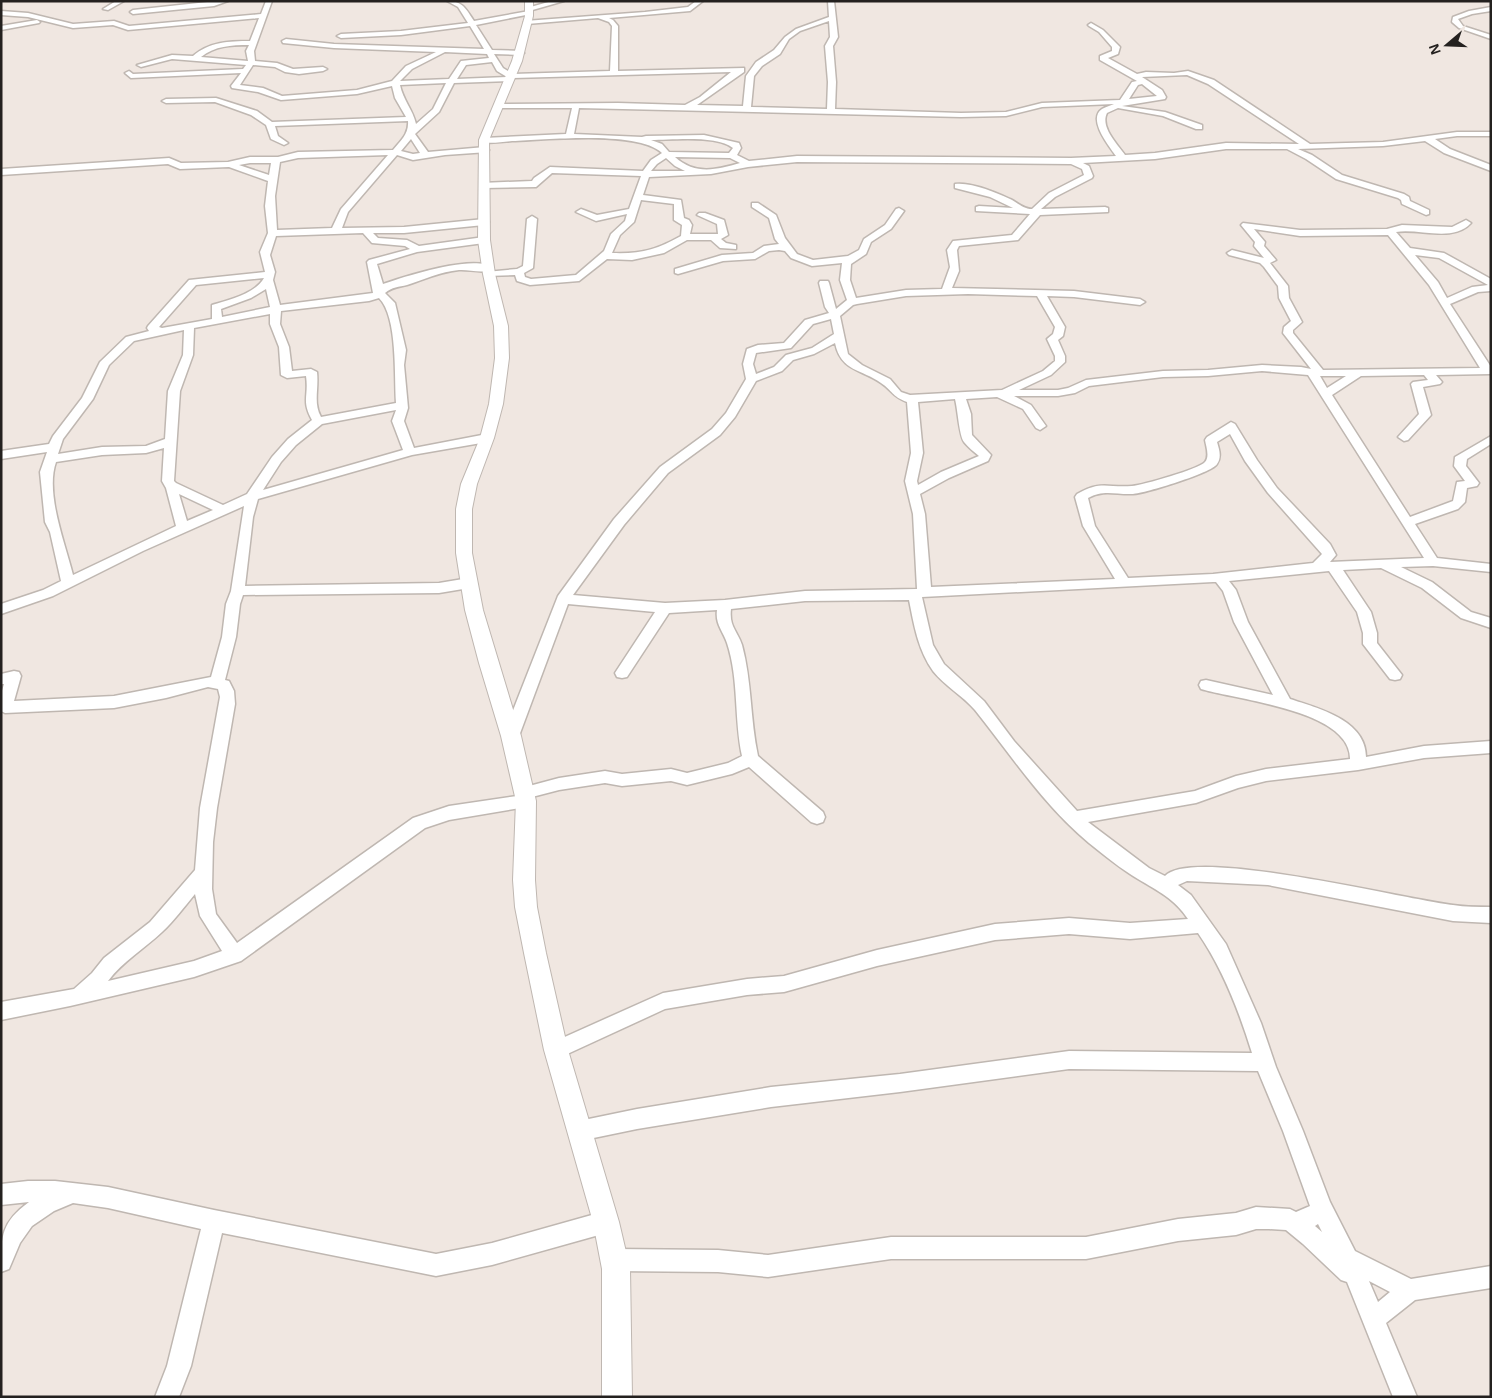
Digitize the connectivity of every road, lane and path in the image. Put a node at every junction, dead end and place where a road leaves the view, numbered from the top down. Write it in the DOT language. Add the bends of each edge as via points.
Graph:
graph roads {
  1 [pos="120,1"];
  2 [pos="152,1"];
  3 [pos="269,1"];
  4 [pos="450,1"];
  5 [pos="561,1"];
  6 [pos="700,1"];
  7 [pos="831,1"];
  8 [pos="223,2"];
  9 [pos="106,9"];
  10 [pos="1491,9"];
  11 [pos="142,11"];
  12 [pos="529,11"];
  13 [pos="133,12"];
  14 [pos="1,13"];
  15 [pos="264,16"];
  16 [pos="599,16"];
  17 [pos="832,18"];
  18 [pos="48,20"];
  19 [pos="211,21"];
  20 [pos="415,24"];
  21 [pos="473,25"];
  22 [pos="1091,25"];
  23 [pos="230,27"];
  24 [pos="250,27"];
  25 [pos="260,27"];
  26 [pos="1,28"];
  27 [pos="401,33"];
  28 [pos="341,36"];
  29 [pos="1491,37"];
  30 [pos="286,41"];
  31 [pos="253,43"];
  32 [pos="377,48"];
  33 [pos="450,50"];
  34 [pos="520,53"];
  35 [pos="492,55"];
  36 [pos="194,59"];
  37 [pos="759,64"];
  38 [pos="142,65"];
  39 [pos="248,67"];
  40 [pos="323,69"];
  41 [pos="739,70"];
  42 [pos="302,72"];
  43 [pos="129,73"];
  44 [pos="614,74"];
  45 [pos="510,77"];
  46 [pos="1140,79"];
  47 [pos="452,80"];
  48 [pos="395,83"];
  49 [pos="284,98"];
  50 [pos="166,101"];
  51 [pos="273,103"];
  52 [pos="1118,104"];
  53 [pos="576,105"];
  54 [pos="498,106"];
  55 [pos="686,106"];
  56 [pos="747,107"];
  57 [pos="831,110"];
  58 [pos="410,119"];
  59 [pos="270,124"];
  60 [pos="1199,127"];
  61 [pos="411,134"];
  62 [pos="1491,134"];
  63 [pos="1292,135"];
  64 [pos="570,136"];
  65 [pos="637,138"];
  66 [pos="678,138"];
  67 [pos="1425,138"];
  68 [pos="284,143"];
  69 [pos="484,145"];
  70 [pos="658,146"];
  71 [pos="1308,146"];
  72 [pos="1278,147"];
  73 [pos="392,154"];
  74 [pos="425,154"];
  75 [pos="667,154"];
  76 [pos="732,156"];
  77 [pos="1123,159"];
  78 [pos="276,160"];
  79 [pos="1073,161"];
  80 [pos="748,164"];
  81 [pos="228,165"];
  82 [pos="1491,168"];
  83 [pos="1,172"];
  84 [pos="694,172"];
  85 [pos="646,174"];
  86 [pos="272,179"];
  87 [pos="484,185"];
  88 [pos="958,186"];
  89 [pos="638,196"];
  90 [pos="756,205"];
  91 [pos="979,209"];
  92 [pos="1105,210"];
  93 [pos="899,211"];
  94 [pos="580,212"];
  95 [pos="1426,212"];
  96 [pos="632,213"];
  97 [pos="1032,213"];
  98 [pos="702,215"];
  99 [pos="532,219"];
  100 [pos="1466,224"];
  101 [pos="336,231"];
  102 [pos="366,231"];
  103 [pos="484,231"];
  104 [pos="1391,232"];
  105 [pos="273,233"];
  106 [pos="685,237"];
  107 [pos="714,238"];
  108 [pos="733,247"];
  109 [pos="787,249"];
  110 [pos="1407,251"];
  111 [pos="1232,253"];
  112 [pos="605,256"];
  113 [pos="850,259"];
  114 [pos="416,260"];
  115 [pos="1271,260"];
  116 [pos="678,270"];
  117 [pos="489,271"];
  118 [pos="519,272"];
  119 [pos="270,278"];
  120 [pos="824,283"];
  121 [pos="1491,283"];
  122 [pos="1491,288"];
  123 [pos="946,292"];
  124 [pos="380,293"];
  125 [pos="1040,293"];
  126 [pos="851,297"];
  127 [pos="1140,302"];
  128 [pos="1446,307"];
  129 [pos="276,309"];
  130 [pos="839,311"];
  131 [pos="217,321"];
  132 [pos="190,326"];
  133 [pos="161,331"];
  134 [pos="839,335"];
  135 [pos="787,346"];
  136 [pos="819,349"];
  137 [pos="843,355"];
  138 [pos="1487,368"];
  139 [pos="1427,372"];
  140 [pos="1316,373"];
  141 [pos="1358,373"];
  142 [pos="752,379"];
  143 [pos="1000,394"];
  144 [pos="1325,394"];
  145 [pos="960,396"];
  146 [pos="912,399"];
  147 [pos="402,405"];
  148 [pos="318,421"];
  149 [pos="1040,426"];
  150 [pos="1404,437"];
  151 [pos="487,438"];
  152 [pos="1491,439"];
  153 [pos="171,440"];
  154 [pos="410,452"];
  155 [pos="52,453"];
  156 [pos="1,455"];
  157 [pos="172,487"];
  158 [pos="914,493"];
  159 [pos="252,497"];
  160 [pos="224,510"];
  161 [pos="1408,522"];
  162 [pos="183,528"];
  163 [pos="1433,562"];
  164 [pos="1384,564"];
  165 [pos="1333,566"];
  166 [pos="1317,567"];
  167 [pos="1491,568"];
  168 [pos="1220,578"];
  169 [pos="68,583"];
  170 [pos="469,583"];
  171 [pos="1124,583"];
  172 [pos="238,592"];
  173 [pos="920,593"];
  174 [pos="563,599"];
  175 [pos="725,605"];
  176 [pos="665,608"];
  177 [pos="1,610"];
  178 [pos="1491,623"];
  179 [pos="622,673"];
  180 [pos="1395,675"];
  181 [pos="1,679"];
  182 [pos="218,682"];
  183 [pos="1206,685"];
  184 [pos="1,690"];
  185 [pos="1285,703"];
  186 [pos="511,736"];
  187 [pos="1491,747"];
  188 [pos="751,759"];
  189 [pos="1358,764"];
  190 [pos="525,797"];
  191 [pos="817,818"];
  192 [pos="1074,818"];
  193 [pos="204,872"];
  194 [pos="1167,886"];
  195 [pos="1491,915"];
  196 [pos="1204,925"];
  197 [pos="235,955"];
  198 [pos="77,996"];
  199 [pos="1,1011"];
  200 [pos="556,1050"];
  201 [pos="1264,1062"];
  202 [pos="578,1131"];
  203 [pos="72,1193"];
  204 [pos="1,1195"];
  205 [pos="1323,1211"];
  206 [pos="214,1221"];
  207 [pos="606,1222"];
  208 [pos="1294,1224"];
  209 [pos="1348,1259"];
  210 [pos="614,1260"];
  211 [pos="1,1261"];
  212 [pos="1491,1277"];
  213 [pos="1358,1281"];
  214 [pos="1410,1290"];
  215 [pos="1374,1319"];
  216 [pos="168,1397"];
  217 [pos="617,1397"];
  218 [pos="1405,1397"];
  1 -- 9 [label="street"];
  2 -- 11 [label="street" via="139,9"];
  3 -- 15 [label="street"];
  4 -- 21 [label="street" via="461,6"];
  5 -- 12 [label="street"];
  6 -- 16 [label="street" via="690,9"];
  7 -- 17 [label="street"];
  8 -- 11 [label="street"];
  10 -- 29 [label="street" via="1460,15 1454,22"];
  11 -- 13 [label="street"];
  12 -- 16 [label="street"];
  12 -- 21 [label="street"];
  12 -- 34 [label="street"];
  14 -- 18 [label="street"];
  15 -- 19 [label="street"];
  15 -- 25 [label="street"];
  16 -- 44 [label="street" via="615,26"];
  17 -- 37 [label="street" via="798,30"];
  17 -- 57 [label="street" via="834,36 829,46"];
  18 -- 19 [label="street" via="73,26 114,23 128,28"];
  18 -- 26 [label="street"];
  19 -- 23 [label="street"];
  20 -- 27 [label="street"];
  21 -- 27 [label="street"];
  21 -- 35 [label="street"];
  22 -- 46 [label="street" via="1116,47 1115,52 1103,58"];
  24 -- 25 [label="street"];
  25 -- 31 [label="street"];
  27 -- 28 [label="street"];
  27 -- 32 [label="street"];
  30 -- 32 [label="street"];
  31 -- 36 [label="street" via="230,43 204,49"];
  31 -- 39 [label="street"];
  32 -- 33 [label="street"];
  33 -- 35 [label="street"];
  33 -- 48 [label="street" via="425,59 400,74"];
  34 -- 35 [label="street"];
  34 -- 45 [label="street"];
  35 -- 45 [label="street" via="500,69"];
  35 -- 47 [label="street" via="464,63"];
  36 -- 38 [label="street" via="172,57"];
  36 -- 39 [label="street"];
  37 -- 41 [label="street"];
  37 -- 56 [label="street" via="750,76"];
  39 -- 42 [label="street" via="277,65 286,71"];
  39 -- 43 [label="street" via="131,76"];
  39 -- 49 [label="street" via="235,86"];
  40 -- 42 [label="street"];
  41 -- 44 [label="street"];
  41 -- 55 [label="street" via="700,100"];
  42 -- 49 [label="street" via="302,85"];
  44 -- 45 [label="street"];
  45 -- 47 [label="street"];
  45 -- 54 [label="street"];
  46 -- 52 [label="street"];
  46 -- 52 [label="street" via="1162,97"];
  46 -- 63 [label="street" via="1146,74 1188,72 1211,82"];
  47 -- 48 [label="street"];
  47 -- 61 [label="street" via="436,110"];
  48 -- 49 [label="street" via="357,92"];
  48 -- 58 [label="street"];
  49 -- 51 [label="street"];
  50 -- 59 [label="street" via="216,100 240,109 258,110"];
  52 -- 57 [label="street" via="1042,105 1020,112 994,114"];
  52 -- 60 [label="street" via="1165,114"];
  52 -- 77 [label="street" via="1104,111 1100,121"];
  53 -- 54 [label="street"];
  53 -- 55 [label="street"];
  53 -- 64 [label="street"];
  54 -- 69 [label="street"];
  55 -- 56 [label="street"];
  56 -- 57 [label="street"];
  58 -- 59 [label="street"];
  58 -- 61 [label="street"];
  59 -- 68 [label="street" via="274,136"];
  61 -- 73 [label="street"];
  61 -- 74 [label="street"];
  62 -- 67 [label="street"];
  63 -- 71 [label="street"];
  63 -- 72 [label="street" via="1287,143"];
  64 -- 65 [label="street"];
  64 -- 69 [label="street"];
  65 -- 66 [label="street"];
  65 -- 70 [label="street"];
  66 -- 70 [label="street"];
  66 -- 76 [label="street" via="729,142 737,148"];
  67 -- 71 [label="street" via="1383,144"];
  67 -- 82 [label="street" via="1447,152"];
  69 -- 74 [label="street"];
  69 -- 87 [label="street"];
  70 -- 75 [label="street"];
  71 -- 72 [label="street"];
  72 -- 77 [label="street" via="1226,146"];
  72 -- 95 [label="street" via="1304,154 1339,177 1401,196 1405,202"];
  73 -- 74 [label="street" via="413,157"];
  73 -- 78 [label="street" via="298,155"];
  73 -- 101 [label="street" via="344,211"];
  75 -- 76 [label="street"];
  75 -- 84 [label="street"];
  75 -- 85 [label="street" via="655,160"];
  76 -- 80 [label="street"];
  77 -- 79 [label="street"];
  78 -- 81 [label="street" via="250,160"];
  78 -- 86 [label="street"];
  79 -- 80 [label="street" via="797,159"];
  79 -- 97 [label="street" via="1086,168 1088,176 1054,193"];
  80 -- 84 [label="street"];
  81 -- 83 [label="street" via="180,166 169,161"];
  81 -- 86 [label="street"];
  84 -- 85 [label="street"];
  85 -- 87 [label="street" via="550,170 536,184"];
  85 -- 89 [label="street"];
  86 -- 105 [label="street" via="269,218"];
  87 -- 103 [label="street"];
  88 -- 97 [label="street" via="1004,198"];
  89 -- 96 [label="street"];
  89 -- 106 [label="street" via="678,202 679,220 688,225"];
  90 -- 109 [label="street" via="773,217"];
  91 -- 97 [label="street"];
  92 -- 97 [label="street"];
  93 -- 113 [label="street" via="888,226 867,241 863,252"];
  94 -- 96 [label="street" via="596,218 627,211"];
  96 -- 112 [label="street"];
  97 -- 123 [label="street" via="1015,238 1010,240 956,242 952,250 955,274"];
  98 -- 107 [label="street" via="720,222 723,235"];
  99 -- 118 [label="street" via="528,268"];
  100 -- 104 [label="street" via="1452,230 1395,228"];
  101 -- 102 [label="street"];
  101 -- 105 [label="street"];
  102 -- 103 [label="street"];
  102 -- 114 [label="street" via="375,241 406,243"];
  103 -- 114 [label="street" via="433,248 418,249"];
  103 -- 117 [label="street"];
  104 -- 110 [label="street"];
  104 -- 115 [label="street" via="1300,233 1246,225"];
  105 -- 119 [label="street" via="265,253"];
  106 -- 107 [label="street"];
  106 -- 112 [label="street" via="661,251 632,257"];
  107 -- 108 [label="street" via="723,246"];
  109 -- 113 [label="street" via="794,256 812,263"];
  109 -- 116 [label="street" via="767,248 755,256 722,258"];
  110 -- 121 [label="street" via="1441,255"];
  110 -- 128 [label="street" via="1434,284"];
  111 -- 140 [label="street" via="1263,262 1283,286 1287,304 1297,322 1288,329 1288,333"];
  112 -- 118 [label="street" via="579,278 530,282 520,279"];
  113 -- 126 [label="street" via="845,268"];
  114 -- 117 [label="street" via="448,269"];
  114 -- 124 [label="street" via="402,283 387,286"];
  114 -- 124 [label="street" via="373,260"];
  117 -- 118 [label="street"];
  117 -- 151 [label="street" via="501,326 502,358 496,404"];
  119 -- 129 [label="street"];
  119 -- 131 [label="street" via="257,290 216,307"];
  119 -- 133 [label="street" via="193,282 152,328"];
  120 -- 130 [label="street" via="830,307"];
  122 -- 128 [label="street" via="1476,289"];
  123 -- 125 [label="street"];
  123 -- 126 [label="street"];
  124 -- 129 [label="street" via="369,298"];
  124 -- 147 [label="street" via="390,303 401,350"];
  125 -- 127 [label="street" via="1081,294"];
  125 -- 143 [label="street" via="1060,327 1058,336 1052,339 1060,362 1047,373"];
  126 -- 130 [label="street" via="842,302"];
  128 -- 138 [label="street"];
  129 -- 131 [label="street"];
  129 -- 148 [label="street" via="275,324 284,347 287,375 311,372 310,407"];
  130 -- 134 [label="street"];
  130 -- 135 [label="street" via="810,322"];
  131 -- 132 [label="street"];
  132 -- 133 [label="street"];
  132 -- 153 [label="street" via="188,355 174,391"];
  133 -- 155 [label="street" via="130,339 104,364 87,399 60,434"];
  134 -- 136 [label="street"];
  134 -- 137 [label="street"];
  135 -- 136 [label="street"];
  135 -- 142 [label="street" via="751,351 748,364"];
  136 -- 137 [label="street" via="833,349"];
  136 -- 142 [label="street" via="788,358 778,369"];
  137 -- 146 [label="street" via="858,367 886,381 902,397"];
  138 -- 139 [label="street"];
  139 -- 141 [label="street"];
  139 -- 150 [label="street" via="1436,382 1417,384 1425,415"];
  140 -- 141 [label="street"];
  140 -- 143 [label="street" via="1262,368 1163,374 1086,383 1058,393"];
  140 -- 144 [label="street"];
  141 -- 144 [label="street"];
  142 -- 174 [label="street" via="731,415 716,432 664,470 625,514"];
  143 -- 145 [label="street"];
  143 -- 149 [label="street" via="1027,407"];
  144 -- 161 [label="street"];
  145 -- 146 [label="street"];
  145 -- 158 [label="street" via="966,435 982,451 984,458"];
  146 -- 158 [label="street" via="917,453 911,481"];
  147 -- 148 [label="street"];
  147 -- 154 [label="street" via="398,420"];
  148 -- 159 [label="street" via="276,460"];
  151 -- 154 [label="street"];
  151 -- 170 [label="street" via="469,484 464,509 464,553"];
  152 -- 161 [label="street" via="1461,457 1460,466 1473,483 1461,485 1459,502"];
  153 -- 155 [label="street" via="157,447 131,452"];
  153 -- 157 [label="street" via="168,481"];
  154 -- 159 [label="street"];
  155 -- 156 [label="street"];
  155 -- 169 [label="street" via="46,472 49,512"];
  157 -- 160 [label="street"];
  157 -- 162 [label="street"];
  158 -- 173 [label="street" via="919,514"];
  159 -- 160 [label="street"];
  159 -- 172 [label="street"];
  160 -- 162 [label="street"];
  161 -- 163 [label="street"];
  162 -- 169 [label="street"];
  163 -- 164 [label="street"];
  163 -- 167 [label="street"];
  164 -- 165 [label="street"];
  164 -- 178 [label="street" via="1427,585 1466,614"];
  165 -- 166 [label="street"];
  165 -- 180 [label="street" via="1365,613 1371,633 1370,644"];
  166 -- 168 [label="street"];
  166 -- 171 [label="street" via="1329,555 1325,547 1263,480 1231,426 1211,440 1214,457 1211,464 1199,471 1134,490 1095,489 1082,497 1089,526"];
  168 -- 171 [label="street"];
  168 -- 185 [label="street"];
  169 -- 177 [label="street"];
  170 -- 172 [label="street" via="439,588"];
  170 -- 186 [label="street" via="488,663"];
  171 -- 173 [label="street"];
  172 -- 182 [label="street"];
  173 -- 175 [label="street" via="804,596"];
  173 -- 192 [label="street" via="926,645 939,668 979,705 1009,745"];
  174 -- 176 [label="street"];
  174 -- 186 [label="street"];
  175 -- 176 [label="street"];
  175 -- 188 [label="street" via="723,620 738,657"];
  176 -- 179 [label="street"];
  181 -- 182 [label="street" via="14,676 5,707 114,702"];
  181 -- 184 [label="street"];
  182 -- 193 [label="street" via="224,684 227,691 207,817"];
  183 -- 185 [label="street"];
  185 -- 189 [label="street" via="1332,720 1347,732 1360,753"];
  186 -- 190 [label="street"];
  187 -- 189 [label="street" via="1424,752"];
  188 -- 190 [label="street" via="732,768 687,779 672,776 622,780 605,777 559,784"];
  188 -- 191 [label="street"];
  189 -- 192 [label="street" via="1266,775 1196,797"];
  190 -- 197 [label="street" via="449,813 419,823"];
  190 -- 200 [label="street" via="526,907"];
  192 -- 194 [label="street" via="1095,838"];
  193 -- 197 [label="street" via="206,910"];
  193 -- 198 [label="street" via="156,927 127,949"];
  194 -- 195 [label="street" via="1174,878 1187,874 1268,878 1453,913"];
  194 -- 196 [label="street" via="1185,900"];
  196 -- 200 [label="street" via="1130,931 1069,926 995,932 877,958 784,984 663,1001"];
  196 -- 201 [label="street" via="1229,968"];
  197 -- 198 [label="street" via="194,969"];
  198 -- 199 [label="street"];
  200 -- 202 [label="street"];
  201 -- 202 [label="street" via="1069,1060 900,1083 771,1096"];
  201 -- 205 [label="street"];
  202 -- 207 [label="street"];
  203 -- 204 [label="street" via="26,1190"];
  203 -- 206 [label="street"];
  203 -- 211 [label="street" via="36,1210 14,1231"];
  205 -- 208 [label="street"];
  205 -- 209 [label="street"];
  206 -- 207 [label="street" via="436,1265 492,1254"];
  206 -- 216 [label="street" via="179,1366"];
  207 -- 210 [label="street"];
  208 -- 210 [label="street" via="1283,1219 1256,1218 1086,1248 891,1248 768,1266 718,1261"];
  208 -- 213 [label="street"];
  209 -- 213 [label="street"];
  209 -- 214 [label="street"];
  210 -- 217 [label="street" via="618,1322"];
  212 -- 214 [label="street"];
  213 -- 215 [label="street"];
  214 -- 215 [label="street"];
  215 -- 218 [label="street"];
}
